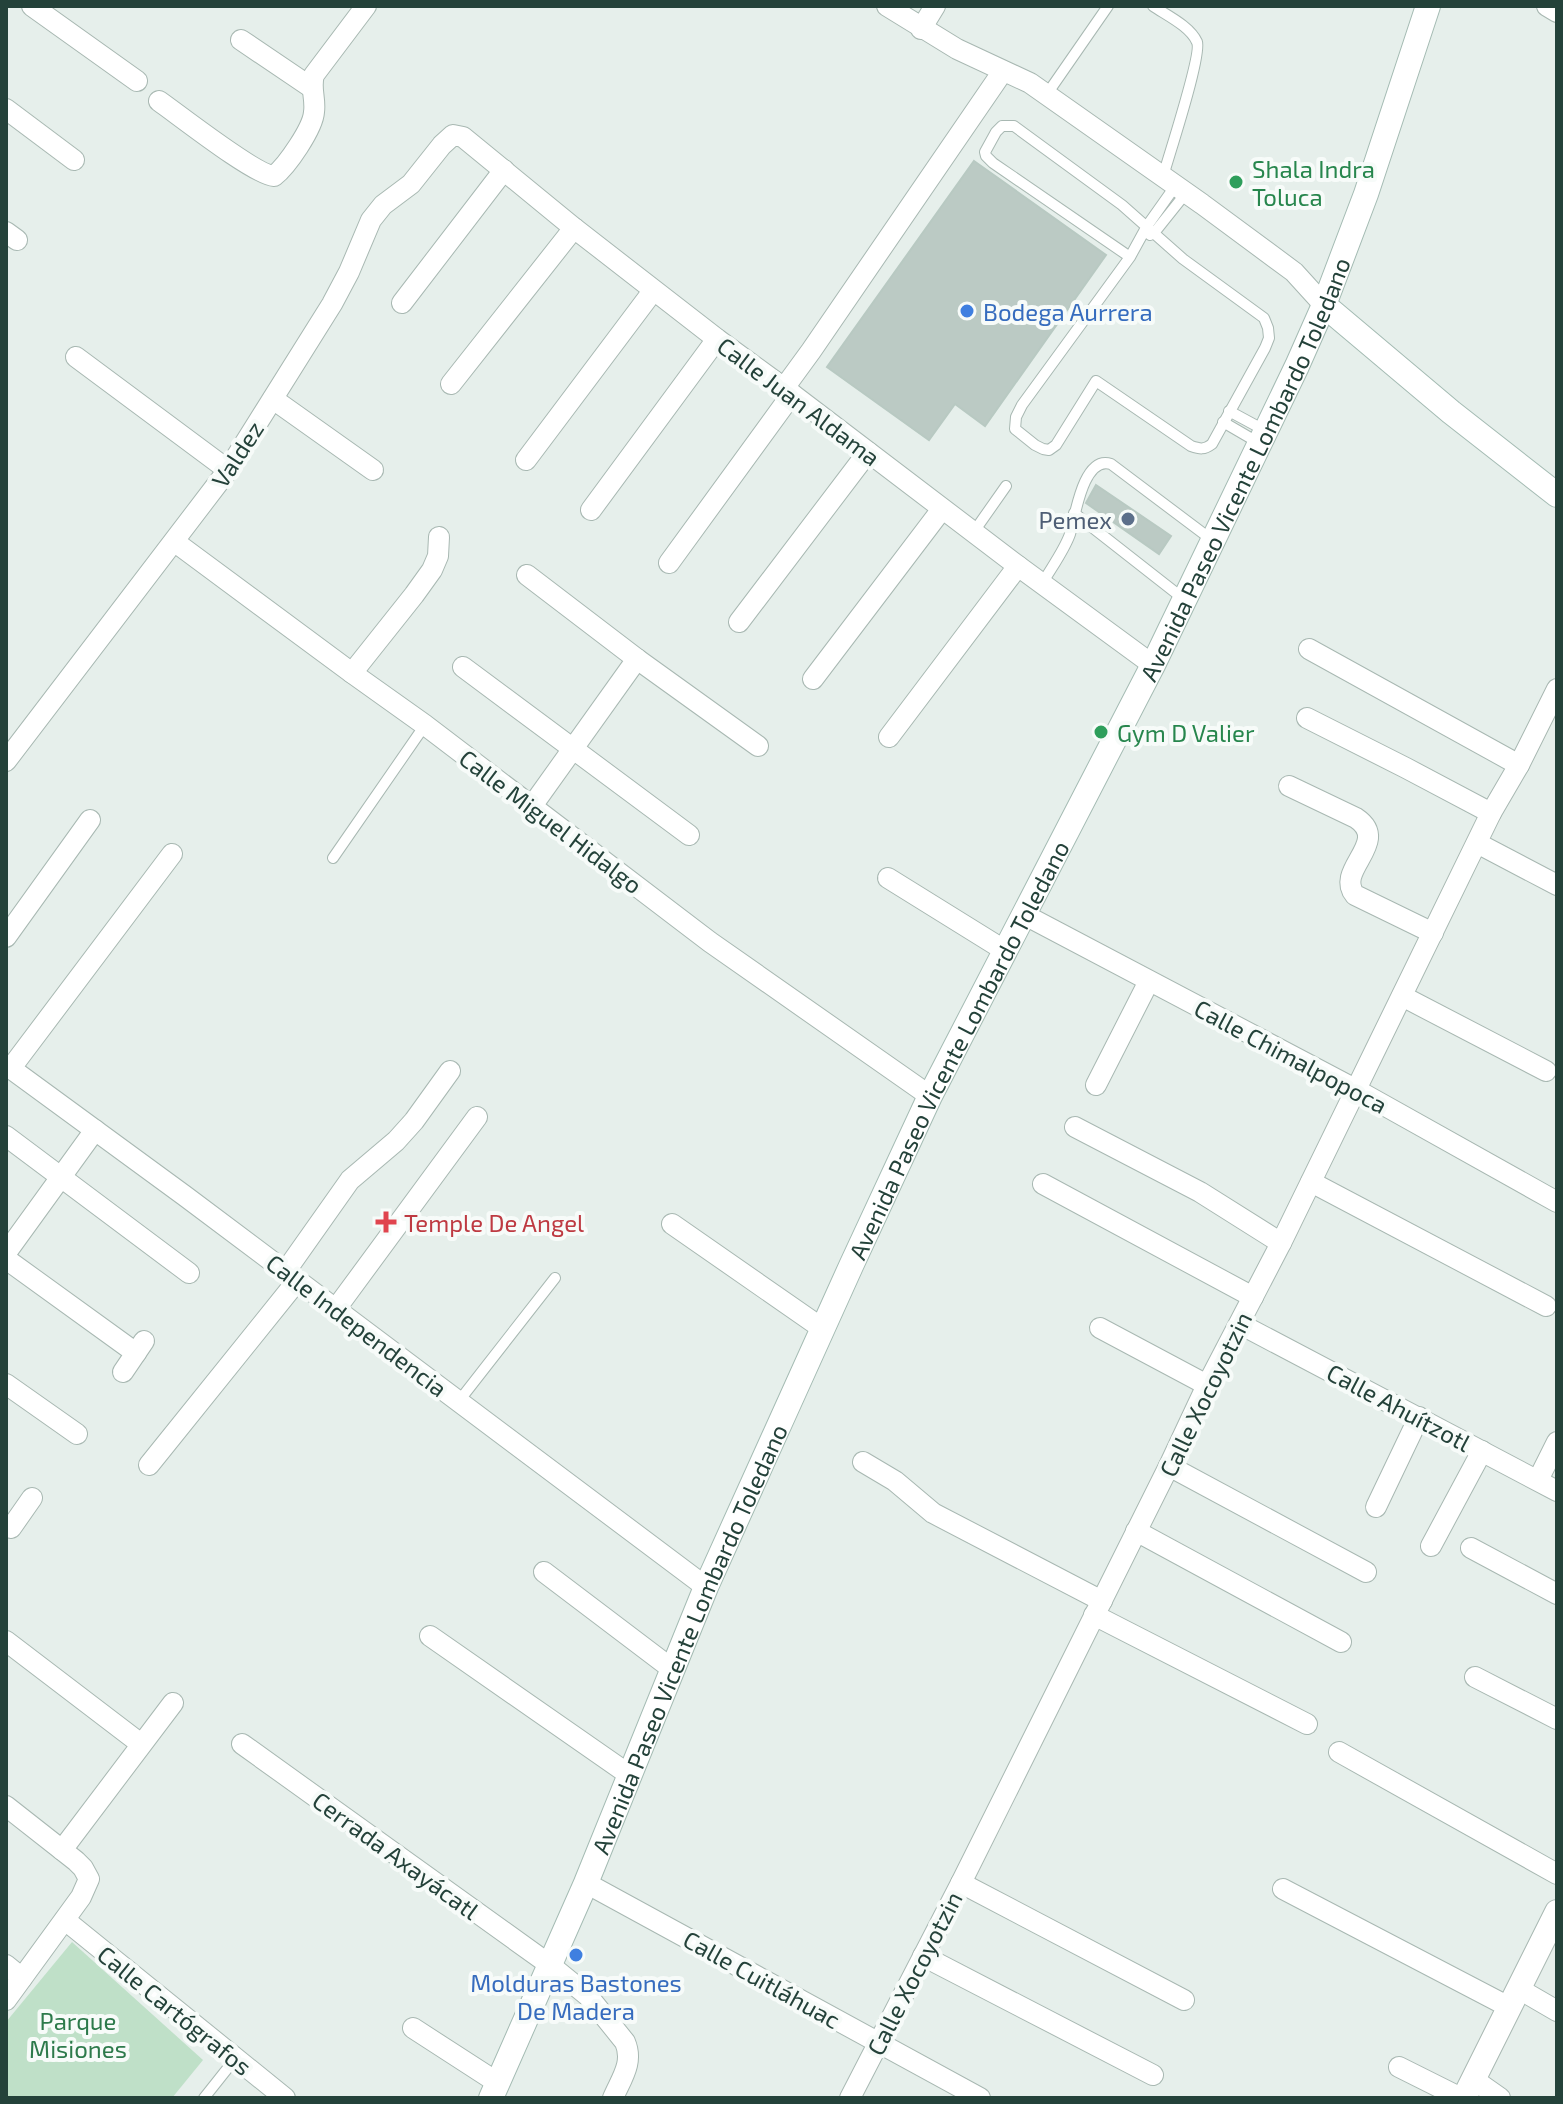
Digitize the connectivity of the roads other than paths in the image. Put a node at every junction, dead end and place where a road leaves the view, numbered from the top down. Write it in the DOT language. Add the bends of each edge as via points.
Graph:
graph roads {
  1 [pos="32,6"];
  2 [pos="366,6"];
  3 [pos="887,6"];
  4 [pos="935,6"];
  5 [pos="1108,6"];
  6 [pos="1153,6"];
  7 [pos="1428,6"];
  8 [pos="1547,6"];
  9 [pos="1557,12"];
  10 [pos="921,29"];
  11 [pos="241,40"];
  12 [pos="1003,71"];
  13 [pos="137,81"];
  14 [pos="312,88"];
  15 [pos="1047,94"];
  16 [pos="159,101"];
  17 [pos="6,109"];
  18 [pos="449,137"];
  19 [pos="74,160"];
  20 [pos="504,170"];
  21 [pos="1175,185"];
  22 [pos="574,228"];
  23 [pos="1150,230"];
  24 [pos="1130,257"];
  25 [pos="653,291"];
  26 [pos="402,303"];
  27 [pos="1324,305"];
  28 [pos="717,339"];
  29 [pos="76,357"];
  30 [pos="451,384"];
  31 [pos="788,391"];
  32 [pos="273,399"];
  33 [pos="1229,411"];
  34 [pos="1223,422"];
  35 [pos="1263,437"];
  36 [pos="868,452"];
  37 [pos="526,460"];
  38 [pos="228,470"];
  39 [pos="373,470"];
  40 [pos="1006,486"];
  41 [pos="1557,495"];
  42 [pos="942,509"];
  43 [pos="591,510"];
  44 [pos="1074,513"];
  45 [pos="973,533"];
  46 [pos="439,537"];
  47 [pos="1214,541"];
  48 [pos="175,542"];
  49 [pos="669,563"];
  50 [pos="1018,566"];
  51 [pos="527,575"];
  52 [pos="1042,584"];
  53 [pos="1185,600"];
  54 [pos="739,622"];
  55 [pos="1309,649"];
  56 [pos="637,659"];
  57 [pos="1153,665"];
  58 [pos="463,667"];
  59 [pos="352,673"];
  60 [pos="813,679"];
  61 [pos="1557,689"];
  62 [pos="1307,718"];
  63 [pos="425,725"];
  64 [pos="889,737"];
  65 [pos="758,746"];
  66 [pos="574,749"];
  67 [pos="6,761"];
  68 [pos="1519,765"];
  69 [pos="1289,786"];
  70 [pos="532,806"];
  71 [pos="1491,813"];
  72 [pos="90,820"];
  73 [pos="689,835"];
  74 [pos="1477,843"];
  75 [pos="172,854"];
  76 [pos="333,858"];
  77 [pos="888,878"];
  78 [pos="1557,885"];
  79 [pos="1023,914"];
  80 [pos="1433,933"];
  81 [pos="6,937"];
  82 [pos="1004,950"];
  83 [pos="1149,981"];
  84 [pos="1402,996"];
  85 [pos="8,1066"];
  86 [pos="450,1071"];
  87 [pos="1546,1071"];
  88 [pos="1096,1085"];
  89 [pos="1355,1089"];
  90 [pos="930,1096"];
  91 [pos="477,1117"];
  92 [pos="1075,1127"];
  93 [pos="95,1130"];
  94 [pos="6,1136"];
  95 [pos="62,1177"];
  96 [pos="1311,1182"];
  97 [pos="1043,1184"];
  98 [pos="1557,1202"];
  99 [pos="672,1224"];
  100 [pos="1281,1243"];
  101 [pos="6,1256"];
  102 [pos="189,1273"];
  103 [pos="291,1276"];
  104 [pos="555,1278"];
  105 [pos="1253,1297"];
  106 [pos="1546,1306"];
  107 [pos="335,1310"];
  108 [pos="1240,1324"];
  109 [pos="1100,1328"];
  110 [pos="823,1329"];
  111 [pos="123,1372"];
  112 [pos="6,1384"];
  113 [pos="1207,1385"];
  114 [pos="459,1401"];
  115 [pos="1419,1417"];
  116 [pos="77,1433"];
  117 [pos="1557,1442"];
  118 [pos="1482,1451"];
  119 [pos="863,1462"];
  120 [pos="149,1465"];
  121 [pos="1169,1466"];
  122 [pos="1538,1480"];
  123 [pos="1557,1491"];
  124 [pos="1376,1507"];
  125 [pos="1136,1531"];
  126 [pos="1431,1546"];
  127 [pos="1471,1548"];
  128 [pos="544,1572"];
  129 [pos="1366,1572"];
  130 [pos="706,1587"];
  131 [pos="1557,1594"];
  132 [pos="1098,1608"];
  133 [pos="430,1636"];
  134 [pos="6,1641"];
  135 [pos="1341,1642"];
  136 [pos="672,1669"];
  137 [pos="1475,1677"];
  138 [pos="173,1703"];
  139 [pos="1557,1719"];
  140 [pos="1307,1724"];
  141 [pos="141,1744"];
  142 [pos="242,1744"];
  143 [pos="1339,1752"];
  144 [pos="631,1776"];
  145 [pos="6,1806"];
  146 [pos="62,1850"];
  147 [pos="1557,1874"];
  148 [pos="586,1883"];
  149 [pos="961,1883"];
  150 [pos="1283,1889"];
  151 [pos="1557,1912"];
  152 [pos="65,1920"];
  153 [pos="923,1956"];
  154 [pos="550,1965"];
  155 [pos="14,1971"];
  156 [pos="1514,1998"];
  157 [pos="6,2000"];
  158 [pos="1184,2000"];
  159 [pos="1557,2011"];
  160 [pos="413,2028"];
  161 [pos="879,2044"];
  162 [pos="235,2059"];
  163 [pos="1399,2067"];
  164 [pos="1153,2075"];
  165 [pos="495,2090"];
  166 [pos="1466,2092"];
  167 [pos="204,2098"];
  168 [pos="285,2098"];
  169 [pos="613,2098"];
  170 [pos="850,2098"];
  171 [pos="980,2098"];
  172 [pos="1500,2098"];
  1 -- 13 [label="street"];
  2 -- 14 [label="street" via="314,75"];
  3 -- 10 [label="street"];
  4 -- 10 [label="street"];
  5 -- 15 [label="lane"];
  6 -- 21 [label="lane" via="1192,35 1198,46"];
  7 -- 27 [label="main road, Avenida Paseo Vicente Lombardo Toledano"];
  8 -- 9 [label="street"];
  10 -- 12 [label="street"];
  11 -- 14 [label="street"];
  12 -- 15 [label="street"];
  12 -- 31 [label="street"];
  14 -- 16 [label="street" via="312,122 278,174 269,176"];
  15 -- 21 [label="street"];
  17 -- 19 [label="street"];
  18 -- 20 [label="street, Calle Juan Aldama" via="463,137"];
  18 -- 32 [label="street, Valdez" via="411,184 371,220 332,304"];
  20 -- 22 [label="street, Calle Juan Aldama"];
  20 -- 26 [label="street"];
  21 -- 23 [label="lane"];
  21 -- 27 [label="street" via="1294,272"];
  22 -- 25 [label="street, Calle Juan Aldama"];
  22 -- 30 [label="street"];
  23 -- 24 [label="lane"];
  23 -- 24 [label="lane" via="1014,126 996,132 986,148 993,163"];
  23 -- 33 [label="lane" via="1264,318 1269,338"];
  24 -- 34 [label="lane" via="1022,405 1015,429 1049,450 1096,381 1200,449 1212,444"];
  25 -- 28 [label="street, Calle Juan Aldama"];
  25 -- 37 [label="street"];
  27 -- 35 [label="main road, Avenida Paseo Vicente Lombardo Toledano"];
  27 -- 41 [label="main road"];
  28 -- 31 [label="street, Calle Juan Aldama"];
  28 -- 43 [label="street"];
  29 -- 38 [label="street"];
  31 -- 36 [label="street, Calle Juan Aldama"];
  31 -- 49 [label="street"];
  32 -- 38 [label="street, Valdez"];
  32 -- 39 [label="street"];
  33 -- 34 [label="lane"];
  33 -- 35 [label="lane"];
  34 -- 35 [label="lane"];
  35 -- 47 [label="main road, Avenida Paseo Vicente Lombardo Toledano"];
  36 -- 42 [label="street, Calle Juan Aldama"];
  36 -- 54 [label="street"];
  38 -- 48 [label="street, Valdez"];
  40 -- 45 [label="lane"];
  42 -- 45 [label="street, Calle Juan Aldama"];
  42 -- 60 [label="street"];
  44 -- 47 [label="lane" via="1086,481 1098,464 1107,462"];
  44 -- 52 [label="lane" via="1070,533"];
  44 -- 53 [label="lane"];
  45 -- 50 [label="street, Calle Juan Aldama"];
  46 -- 59 [label="street" via="432,570"];
  47 -- 53 [label="main road, Avenida Paseo Vicente Lombardo Toledano"];
  48 -- 59 [label="street, Calle Miguel Hidalgo"];
  48 -- 67 [label="street, Valdez"];
  50 -- 52 [label="street, Calle Juan Aldama"];
  50 -- 64 [label="street"];
  51 -- 56 [label="street"];
  52 -- 57 [label="street, Calle Juan Aldama"];
  53 -- 57 [label="main road, Avenida Paseo Vicente Lombardo Toledano"];
  55 -- 68 [label="street"];
  56 -- 65 [label="street"];
  56 -- 66 [label="street"];
  57 -- 79 [label="main road, Avenida Paseo Vicente Lombardo Toledano"];
  58 -- 66 [label="street"];
  59 -- 63 [label="street, Calle Miguel Hidalgo"];
  61 -- 68 [label="street, Calle Xocoyotzin"];
  62 -- 71 [label="street"];
  63 -- 70 [label="street, Calle Miguel Hidalgo"];
  63 -- 76 [label="lane"];
  66 -- 70 [label="street"];
  66 -- 73 [label="street"];
  68 -- 71 [label="street, Calle Xocoyotzin"];
  69 -- 80 [label="street" via="1366,825 1367,843 1350,880 1355,895"];
  70 -- 90 [label="street, Calle Miguel Hidalgo" via="710,942"];
  71 -- 74 [label="street, Calle Xocoyotzin"];
  72 -- 81 [label="street"];
  74 -- 78 [label="street"];
  74 -- 80 [label="street, Calle Xocoyotzin"];
  75 -- 85 [label="street"];
  77 -- 82 [label="street"];
  79 -- 82 [label="main road, Avenida Paseo Vicente Lombardo Toledano"];
  79 -- 83 [label="street, Calle Chimalpopoca"];
  80 -- 84 [label="street, Calle Xocoyotzin"];
  82 -- 90 [label="main road, Avenida Paseo Vicente Lombardo Toledano"];
  83 -- 88 [label="street"];
  83 -- 89 [label="street, Calle Chimalpopoca"];
  84 -- 87 [label="street"];
  84 -- 89 [label="street, Calle Xocoyotzin"];
  85 -- 93 [label="street, Calle Independencia"];
  86 -- 103 [label="street" via="396,1141 350,1180"];
  89 -- 96 [label="street, Calle Xocoyotzin"];
  89 -- 98 [label="street, Calle Chimalpopoca"];
  90 -- 110 [label="main road, Avenida Paseo Vicente Lombardo Toledano"];
  91 -- 107 [label="street"];
  92 -- 100 [label="street" via="1200,1192"];
  93 -- 95 [label="street"];
  93 -- 103 [label="street, Calle Independencia"];
  94 -- 95 [label="street"];
  95 -- 101 [label="street"];
  95 -- 102 [label="street"];
  96 -- 100 [label="street, Calle Xocoyotzin"];
  96 -- 106 [label="street"];
  97 -- 105 [label="street"];
  99 -- 110 [label="street"];
  100 -- 105 [label="street, Calle Xocoyotzin"];
  101 -- 111 [label="street" via="140,1347"];
  103 -- 107 [label="street, Calle Independencia"];
  103 -- 120 [label="street"];
  104 -- 114 [label="lane"];
  105 -- 108 [label="street, Calle Xocoyotzin"];
  107 -- 114 [label="street, Calle Independencia"];
  108 -- 113 [label="street, Calle Xocoyotzin"];
  108 -- 115 [label="street, Calle Ahuítzotl"];
  109 -- 113 [label="street"];
  110 -- 130 [label="main road, Avenida Paseo Vicente Lombardo Toledano"];
  112 -- 116 [label="street"];
  113 -- 121 [label="street, Calle Xocoyotzin"];
  114 -- 130 [label="street, Calle Independencia"];
  115 -- 118 [label="street, Calle Ahuítzotl"];
  115 -- 124 [label="street"];
  117 -- 122 [label="street"];
  118 -- 122 [label="street, Calle Ahuítzotl"];
  118 -- 126 [label="street"];
  119 -- 132 [label="street" via="933,1513"];
  121 -- 125 [label="street, Calle Xocoyotzin"];
  121 -- 129 [label="street"];
  122 -- 123 [label="street, Calle Ahuítzotl"];
  125 -- 132 [label="street, Calle Xocoyotzin"];
  125 -- 135 [label="street"];
  127 -- 131 [label="street"];
  128 -- 136 [label="street"];
  130 -- 136 [label="main road, Avenida Paseo Vicente Lombardo Toledano"];
  132 -- 140 [label="street"];
  132 -- 149 [label="street, Calle Xocoyotzin"];
  133 -- 144 [label="street"];
  134 -- 141 [label="street"];
  136 -- 144 [label="main road, Avenida Paseo Vicente Lombardo Toledano"];
  137 -- 139 [label="street"];
  138 -- 141 [label="street"];
  141 -- 146 [label="street"];
  142 -- 154 [label="street, Cerrada Axayácatl"];
  143 -- 147 [label="street"];
  144 -- 148 [label="main road, Avenida Paseo Vicente Lombardo Toledano"];
  145 -- 146 [label="street"];
  146 -- 152 [label="street" via="89,1879"];
  148 -- 154 [label="main road, Avenida Paseo Vicente Lombardo Toledano"];
  148 -- 161 [label="street, Calle Cuitláhuac"];
  149 -- 153 [label="street, Calle Xocoyotzin"];
  149 -- 158 [label="street"];
  150 -- 156 [label="street"];
  151 -- 156 [label="main road"];
  152 -- 155 [label="street"];
  152 -- 162 [label="street, Calle Cartógrafos"];
  153 -- 161 [label="street, Calle Xocoyotzin"];
  153 -- 164 [label="street"];
  154 -- 165 [label="main road, Avenida Paseo Vicente Lombardo Toledano"];
  154 -- 169 [label="street, Cerrada Axayácatl" via="588,1996 625,2042 630,2058"];
  155 -- 157 [label="street"];
  156 -- 159 [label="street"];
  156 -- 166 [label="main road"];
  160 -- 165 [label="street"];
  161 -- 170 [label="street, Calle Xocoyotzin"];
  161 -- 171 [label="street, Calle Cuitláhuac"];
  162 -- 167 [label="lane"];
  162 -- 168 [label="street, Calle Cartógrafos"];
  163 -- 166 [label="street"];
  166 -- 172 [label="street"];
}
